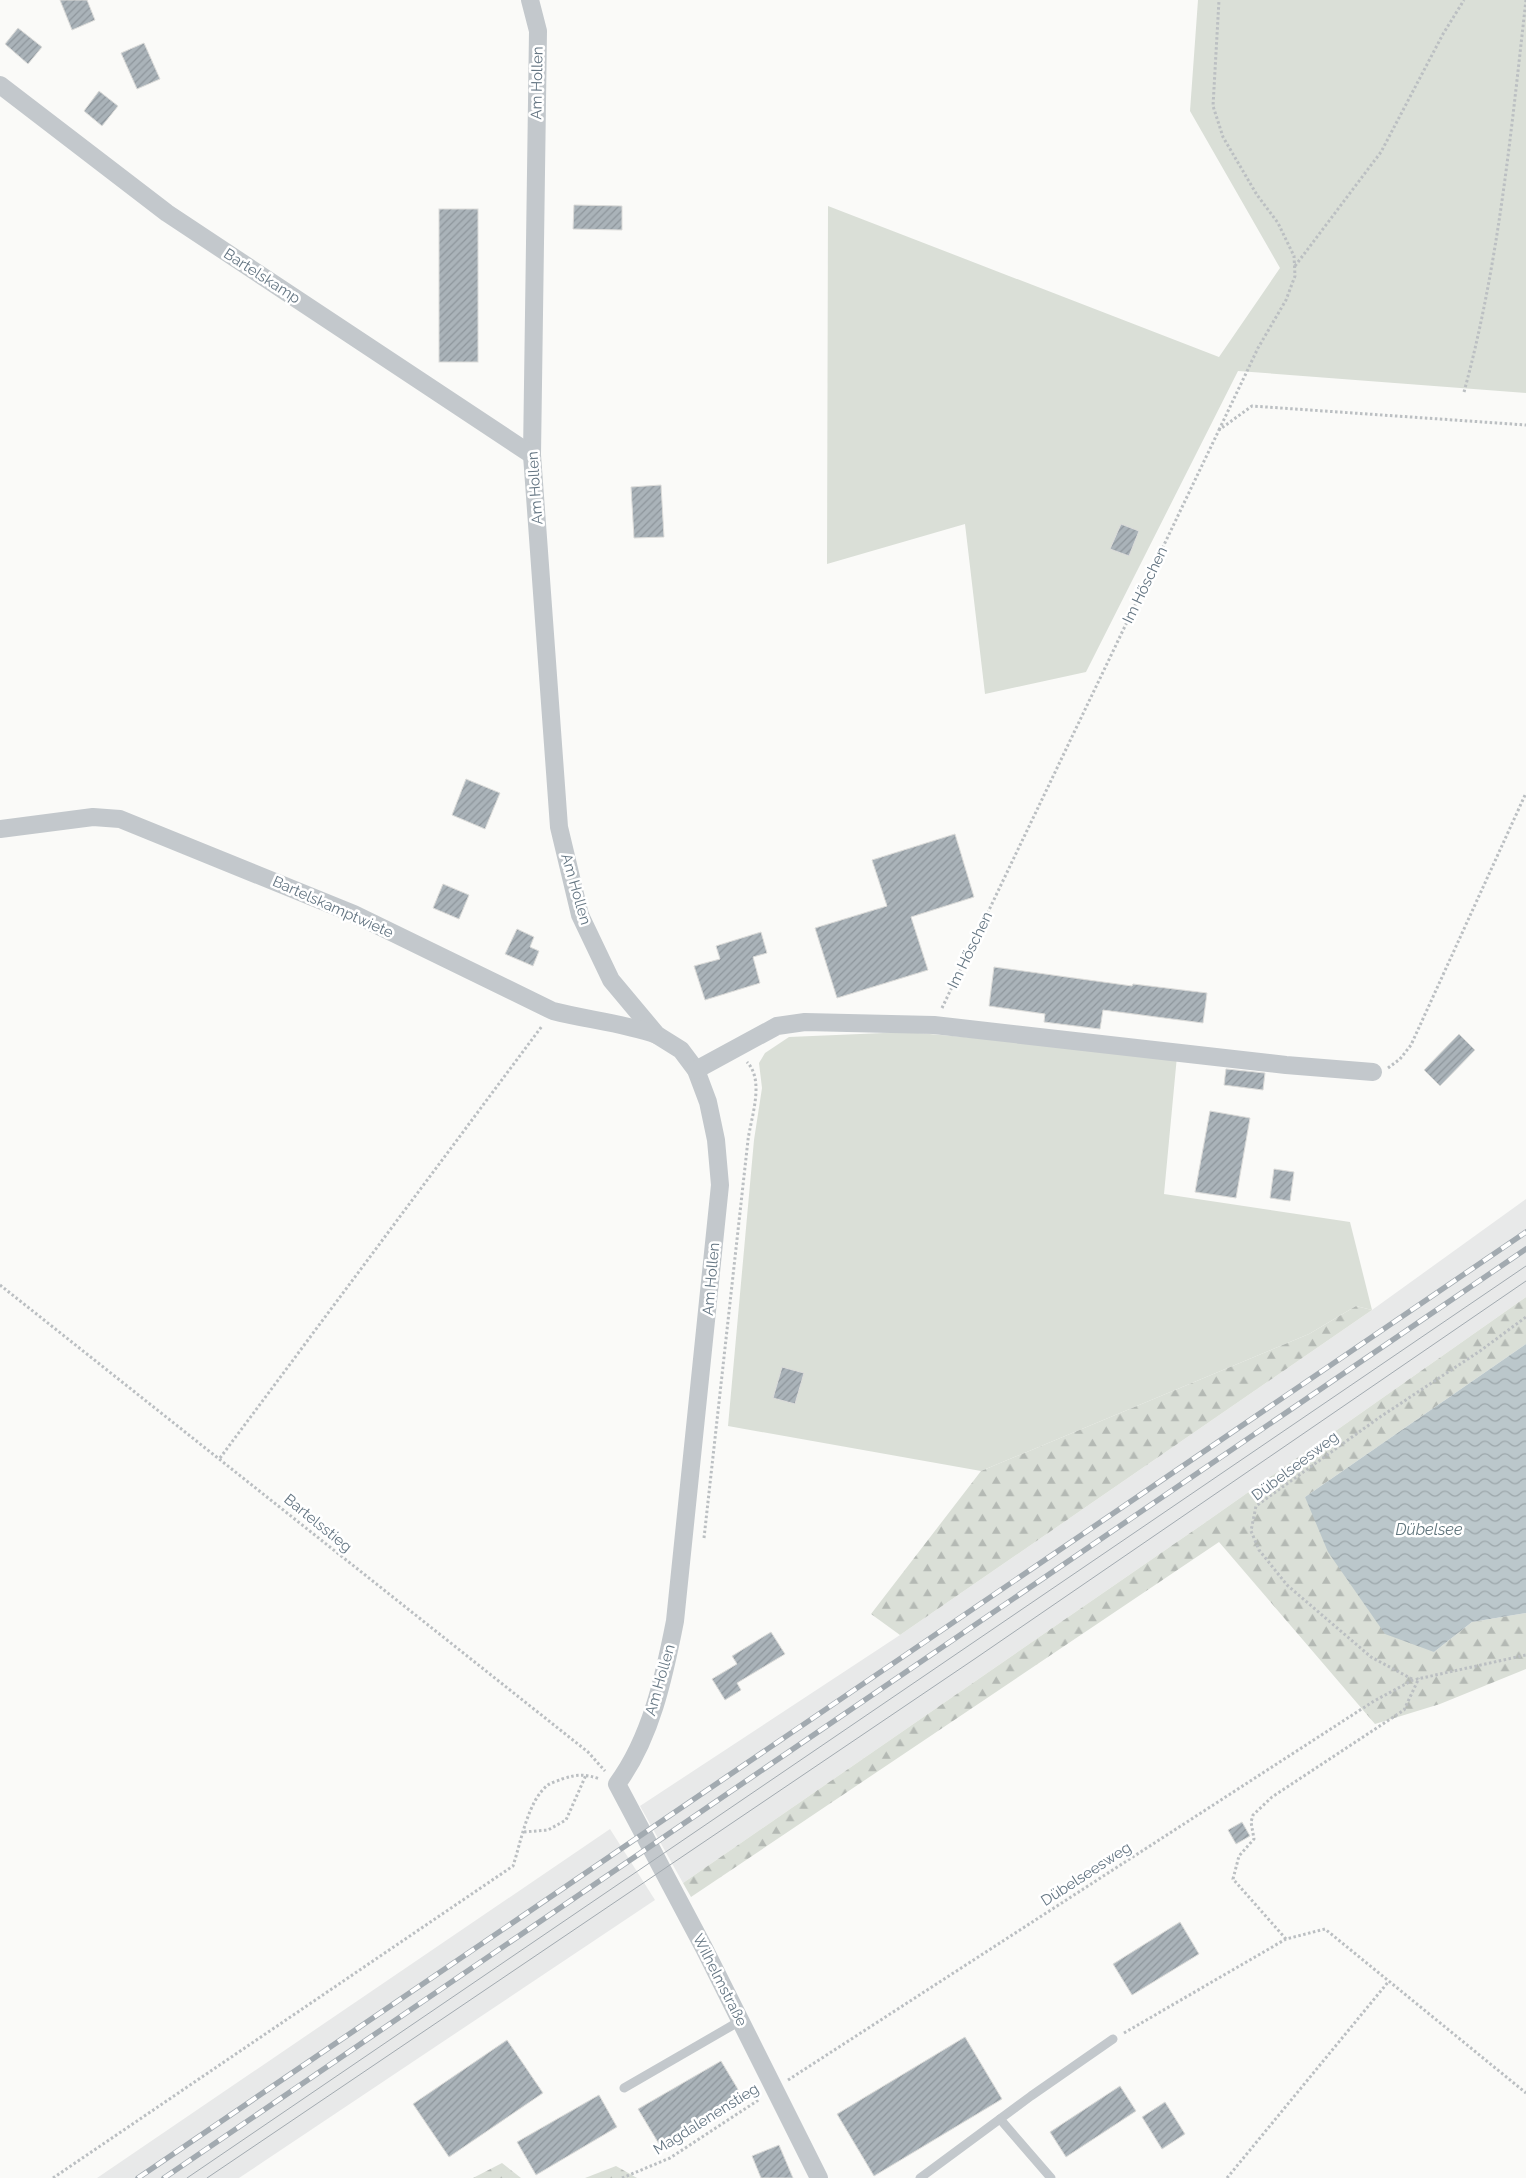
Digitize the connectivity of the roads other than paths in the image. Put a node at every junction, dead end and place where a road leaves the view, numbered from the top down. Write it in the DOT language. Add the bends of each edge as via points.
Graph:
graph roads {
  1 [pos="530,0"];
  2 [pos="0,85"];
  3 [pos="532,456"];
  4 [pos="0,828"];
  5 [pos="657,1035"];
  6 [pos="696,1070"];
  7 [pos="1373,1072"];
  8 [pos="617,1784"];
  9 [pos="740,2021"];
  10 [pos="1113,2039"];
  11 [pos="624,2088"];
  12 [pos="1000,2119"];
  13 [pos="818,2178"];
  14 [pos="920,2178"];
  15 [pos="1051,2178"];
  1 -- 3 [label="street, Am Hollen" via="538,31"];
  2 -- 3 [label="street, Bartelskamp" via="167,213"];
  3 -- 5 [label="street, Am Hollen" via="559,826 584,924 611,980"];
  4 -- 5 [label="street, Bartelskamptwiete" via="93,817 120,819 354,914 553,1011 586,1020 630,1026"];
  5 -- 6 [label="street, Am Hollen" via="681,1050"];
  6 -- 7 [label="street" via="777,1026 805,1022 934,1025"];
  6 -- 8 [label="street, Am Hollen" via="708,1102 716,1140 720,1185 675,1622 665,1674 642,1740 632,1764"];
  8 -- 9 [label="street, Wilhelmstraße"];
  9 -- 11 [label="lane"];
  9 -- 13 [label="street, Wilhelmstraße"];
  10 -- 12 [label="lane"];
  12 -- 14 [label="lane"];
  12 -- 15 [label="lane"];
}
